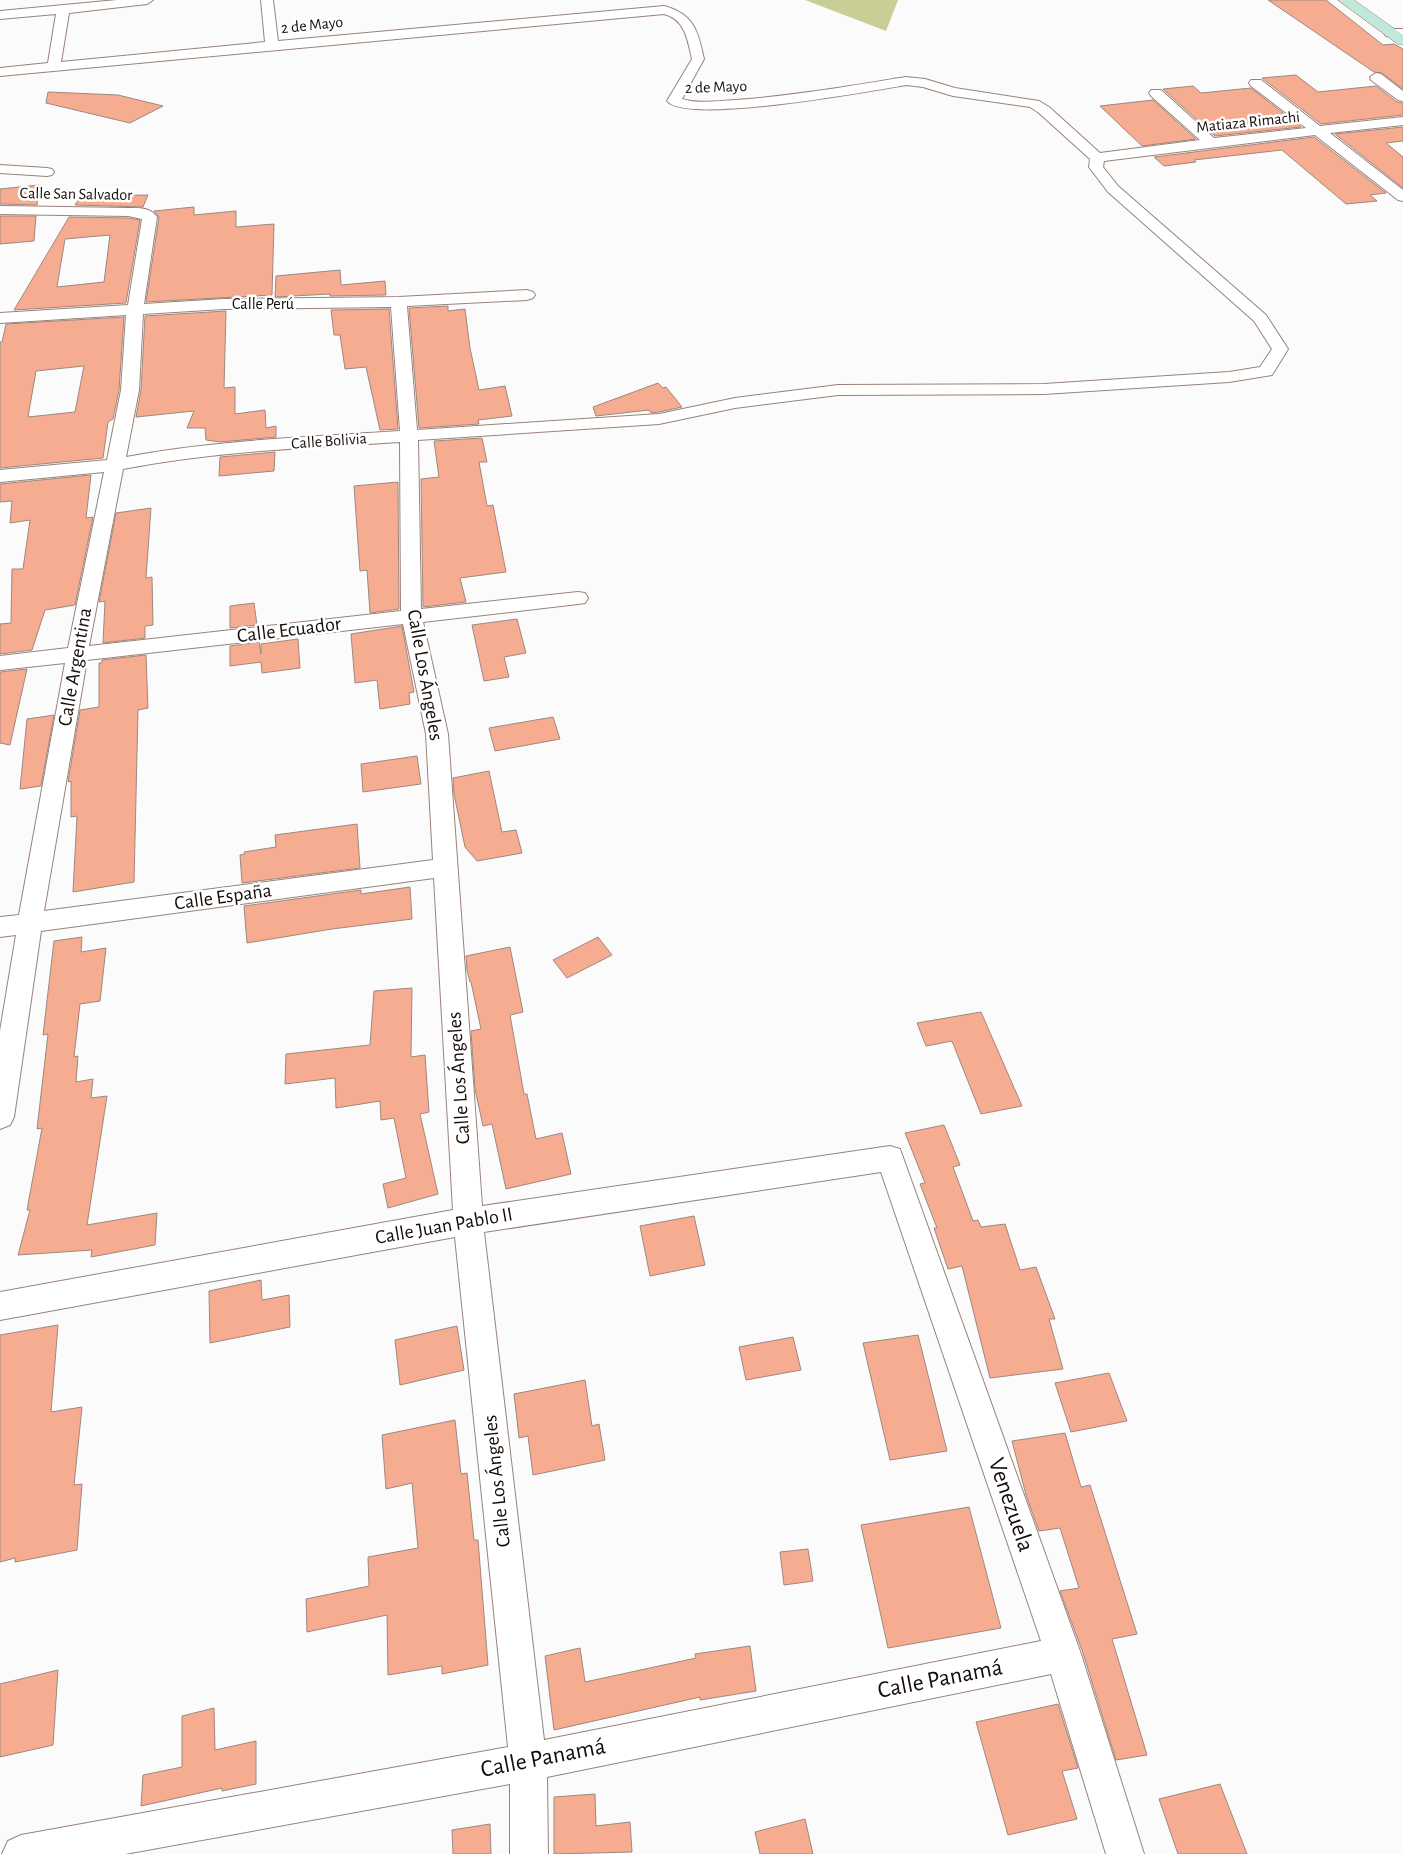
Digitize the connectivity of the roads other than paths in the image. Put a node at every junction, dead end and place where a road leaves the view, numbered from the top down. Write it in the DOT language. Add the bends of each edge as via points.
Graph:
graph roads {
  1 [pos="147,0"];
  2 [pos="267,0"];
  3 [pos="1345,0"];
  4 [pos="63,10"];
  5 [pos="0,15"];
  6 [pos="1396,33"];
  7 [pos="1403,41"];
  8 [pos="272,46"];
  9 [pos="54,67"];
  10 [pos="0,72"];
  11 [pos="1376,77"];
  12 [pos="1256,83"];
  13 [pos="1156,93"];
  14 [pos="1403,97"];
  15 [pos="1403,121"];
  16 [pos="1320,131"];
  17 [pos="1211,143"];
  18 [pos="1097,158"];
  19 [pos="0,170"];
  20 [pos="47,172"];
  21 [pos="1403,197"];
  22 [pos="0,210"];
  23 [pos="150,217"];
  24 [pos="527,295"];
  25 [pos="399,302"];
  26 [pos="135,309"];
  27 [pos="0,318"];
  28 [pos="409,436"];
  29 [pos="115,465"];
  30 [pos="0,476"];
  31 [pos="578,598"];
  32 [pos="411,615"];
  33 [pos="76,654"];
  34 [pos="0,663"];
  35 [pos="446,867"];
  36 [pos="30,923"];
  37 [pos="0,927"];
  38 [pos="0,1117"];
  39 [pos="890,1158"];
  40 [pos="468,1221"];
  41 [pos="0,1306"];
  42 [pos="1063,1654"];
  43 [pos="528,1762"];
  44 [pos="21,1854"];
  45 [pos="529,1854"];
  46 [pos="1125,1854"];
  1 -- 4 [label="street"];
  2 -- 8 [label="street"];
  3 -- 6 [label="street"];
  4 -- 5 [label="street"];
  4 -- 9 [label="street"];
  6 -- 7 [label="street"];
  8 -- 9 [label="street, 2 de Mayo"];
  8 -- 18 [label="street, 2 de Mayo" via="656,9 672,11 684,19 691,30 698,59 674,101 677,105 714,106 783,100 916,82 953,92 1034,104"];
  9 -- 10 [label="street, 2 de Mayo"];
  11 -- 14 [label="street"];
  12 -- 16 [label="street"];
  13 -- 17 [label="street"];
  15 -- 16 [label="street, Matiaza Rimachi"];
  16 -- 17 [label="street, Matiaza Rimachi"];
  16 -- 21 [label="street"];
  17 -- 18 [label="street, Matiaza Rimachi"];
  18 -- 28 [label="street, Calle Bolivia" via="1096,167 1113,189 1260,318 1280,349 1266,371 1229,377 1044,389 838,390 735,404 659,419"];
  19 -- 20 [label="street"];
  22 -- 23 [label="street, Calle San Salvador" via="128,212 144,213"];
  23 -- 26 [label="street, Calle Argentina"];
  24 -- 25 [label="street, Calle Perú"];
  25 -- 26 [label="street, Calle Perú" via="224,304"];
  25 -- 28 [label="street, Calle Los Ángeles"];
  26 -- 27 [label="street, Calle Perú"];
  26 -- 29 [label="street, Calle Argentina" via="130,390"];
  28 -- 29 [label="street, Calle Bolivia" via="177,452"];
  28 -- 32 [label="street, Calle Los Ángeles"];
  29 -- 30 [label="street, Calle Bolivia"];
  29 -- 33 [label="street, Calle Argentina"];
  31 -- 32 [label="street, Calle Ecuador"];
  32 -- 33 [label="street, Calle Ecuador"];
  32 -- 35 [label="street, Calle Los Ángeles" via="437,734"];
  33 -- 34 [label="street, Calle Ecuador"];
  33 -- 36 [label="street, Calle Argentina"];
  35 -- 36 [label="street, Calle España"];
  35 -- 40 [label="street, Calle Los Ángeles"];
  36 -- 37 [label="street, Calle España"];
  36 -- 38 [label="street, Calle Argentina"];
  39 -- 40 [label="street, Calle Juan Pablo II"];
  39 -- 42 [label="street, Venezuela"];
  40 -- 41 [label="street, Calle Juan Pablo II"];
  40 -- 43 [label="street, Calle Los Ángeles"];
  42 -- 43 [label="street, Calle Panamá"];
  42 -- 46 [label="street, Venezuela"];
  43 -- 44 [label="street, Calle Panamá"];
  43 -- 45 [label="street, Calle Los Ángeles"];
}
